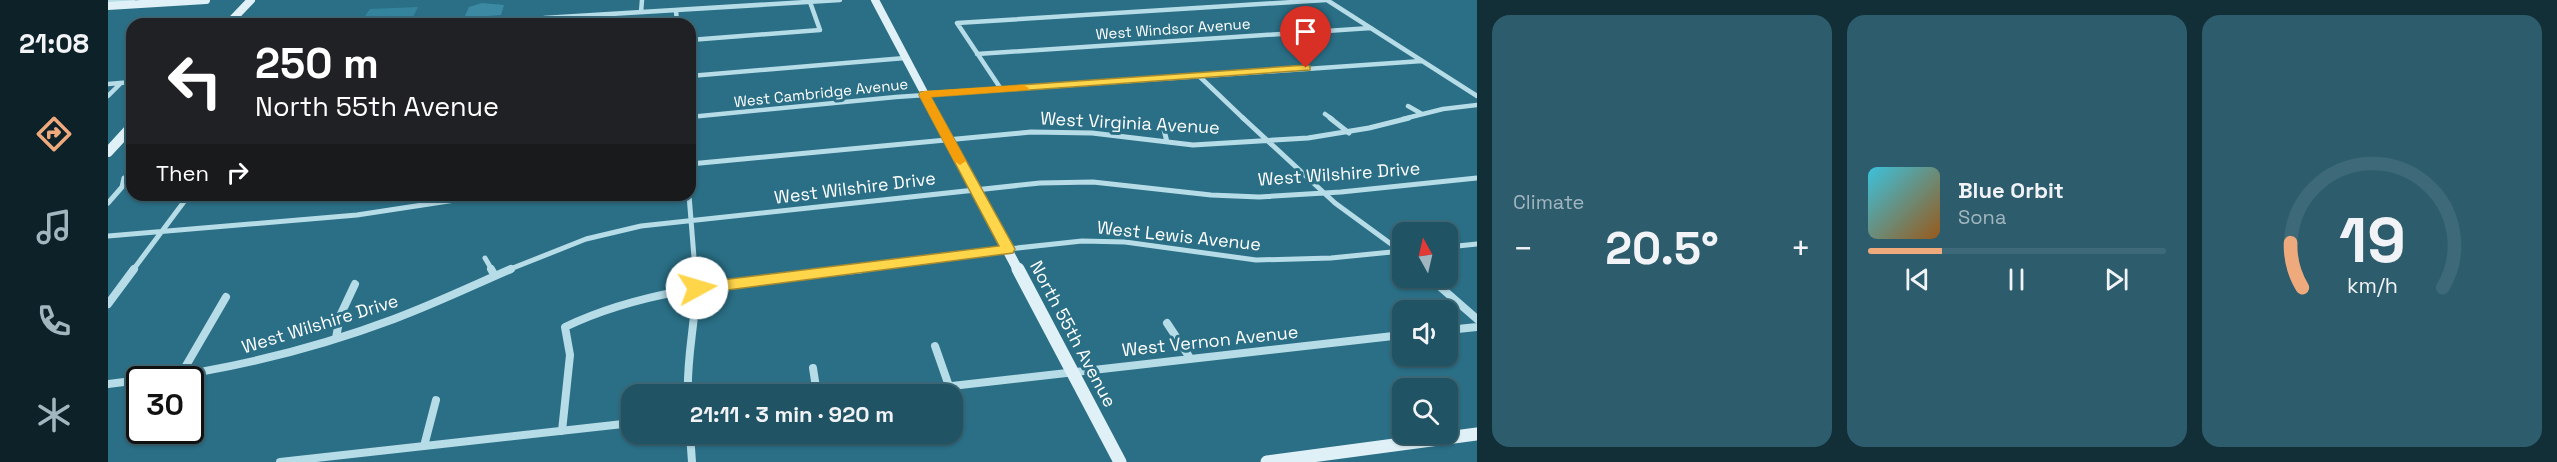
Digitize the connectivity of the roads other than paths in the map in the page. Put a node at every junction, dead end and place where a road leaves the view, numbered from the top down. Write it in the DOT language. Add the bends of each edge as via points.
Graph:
graph roads {
  1 [pos="133,0"];
  2 [pos="206,0"];
  3 [pos="251,0"];
  4 [pos="642,0"];
  5 [pos="840,0"];
  6 [pos="875,0"];
  7 [pos="1327,0"];
  8 [pos="121,2"];
  9 [pos="810,2"];
  10 [pos="108,4"];
  11 [pos="676,10"];
  12 [pos="641,12"];
  13 [pos="234,18"];
  14 [pos="544,18"];
  15 [pos="677,18"];
  16 [pos="1371,28"];
  17 [pos="696,40"];
  18 [pos="977,54"];
  19 [pos="905,58"];
  20 [pos="1422,61"];
  21 [pos="696,75"];
  22 [pos="1198,76"];
  23 [pos="121,83"];
  24 [pos="126,83"];
  25 [pos="108,84"];
  26 [pos="1001,89"];
  27 [pos="924,95"];
  28 [pos="108,96"];
  29 [pos="1477,96"];
  30 [pos="1477,105"];
  31 [pos="1408,106"];
  32 [pos="1325,114"];
  33 [pos="1422,114"];
  34 [pos="696,116"];
  35 [pos="1163,126"];
  36 [pos="126,132"];
  37 [pos="1349,132"];
  38 [pos="948,138"];
  39 [pos="1268,141"];
  40 [pos="1167,142"];
  41 [pos="108,152"];
  42 [pos="696,164"];
  43 [pos="124,178"];
  44 [pos="1477,178"];
  45 [pos="976,190"];
  46 [pos="1323,192"];
  47 [pos="184,201"];
  48 [pos="449,201"];
  49 [pos="689,201"];
  50 [pos="108,203"];
  51 [pos="691,221"];
  52 [pos="162,231"];
  53 [pos="108,236"];
  54 [pos="1392,243"];
  55 [pos="1477,244"];
  56 [pos="1458,246"];
  57 [pos="1008,249"];
  58 [pos="1392,253"];
  59 [pos="485,258"];
  60 [pos="495,276"];
  61 [pos="355,284"];
  62 [pos="697,288"];
  63 [pos="1441,288"];
  64 [pos="226,297"];
  65 [pos="108,304"];
  66 [pos="1477,320"];
  67 [pos="1167,323"];
  68 [pos="1477,327"];
  69 [pos="1458,329"];
  70 [pos="1392,336"];
  71 [pos="336,338"];
  72 [pos="935,346"];
  73 [pos="1190,358"];
  74 [pos="186,366"];
  75 [pos="813,368"];
  76 [pos="204,371"];
  77 [pos="1072,372"];
  78 [pos="126,382"];
  79 [pos="108,384"];
  80 [pos="688,384"];
  81 [pos="815,384"];
  82 [pos="948,384"];
  83 [pos="963,384"];
  84 [pos="436,400"];
  85 [pos="621,424"];
  86 [pos="562,430"];
  87 [pos="1477,434"];
  88 [pos="691,444"];
  89 [pos="424,446"];
  90 [pos="280,462"];
  91 [pos="692,462"];
  92 [pos="1120,462"];
  93 [pos="1267,462"];
  1 -- 8 [label="street"];
  2 -- 8 [label="street"];
  3 -- 13 [label="street"];
  4 -- 12 [label="street"];
  5 -- 9 [label="street"];
  6 -- 19 [label="street, North 55th Avenue"];
  7 -- 16 [label="street"];
  7 -- 18 [label="street" via="957,23"];
  8 -- 10 [label="street"];
  9 -- 11 [label="street"];
  9 -- 17 [label="street" via="820,30"];
  11 -- 12 [label="street"];
  11 -- 15 [label="street"];
  12 -- 14 [label="street"];
  16 -- 18 [label="street, West Windsor Avenue"];
  16 -- 20 [label="street"];
  18 -- 26 [label="street"];
  19 -- 21 [label="street"];
  19 -- 27 [label="street, North 55th Avenue"];
  20 -- 22 [label="street, West Cambridge Avenue"];
  20 -- 29 [label="street"];
  22 -- 26 [label="street, West Cambridge Avenue"];
  22 -- 39 [label="street"];
  23 -- 24 [label="street"];
  23 -- 25 [label="street"];
  23 -- 28 [label="street"];
  26 -- 27 [label="street, West Cambridge Avenue"];
  27 -- 34 [label="street, West Cambridge Avenue"];
  27 -- 38 [label="street, North 55th Avenue"];
  30 -- 33 [label="street, West Virginia Avenue"];
  31 -- 33 [label="street"];
  32 -- 37 [label="street"];
  33 -- 37 [label="street, West Virginia Avenue"];
  35 -- 40 [label="street"];
  36 -- 41 [label="street"];
  37 -- 39 [label="street, West Virginia Avenue"];
  38 -- 40 [label="street, West Virginia Avenue" via="1053,132"];
  38 -- 42 [label="street, West Virginia Avenue"];
  38 -- 45 [label="street, North 55th Avenue"];
  39 -- 40 [label="street, West Virginia Avenue" via="1214,145"];
  39 -- 46 [label="street"];
  43 -- 50 [label="street" via="122,187"];
  44 -- 46 [label="street, West Wilshire Drive"];
  45 -- 46 [label="street, West Wilshire Drive" via="1101,182 1208,195 1260,197"];
  45 -- 51 [label="street, West Wilshire Drive"];
  45 -- 57 [label="street, North 55th Avenue"];
  46 -- 54 [label="street"];
  47 -- 52 [label="street"];
  48 -- 52 [label="street" via="357,215"];
  49 -- 51 [label="street"];
  51 -- 60 [label="street, West Wilshire Drive" via="643,225 588,238"];
  51 -- 62 [label="street"];
  52 -- 53 [label="street"];
  52 -- 65 [label="street"];
  55 -- 56 [label="street"];
  57 -- 58 [label="street, West Lewis Avenue" via="1101,241 1256,260"];
  57 -- 62 [label="street, West Lewis Avenue"];
  57 -- 77 [label="street, North 55th Avenue"];
  59 -- 60 [label="street"];
  60 -- 71 [label="street, West Wilshire Drive" via="420,309"];
  61 -- 71 [label="street" via="340,316"];
  62 -- 80 [label="street"];
  62 -- 86 [label="street, West Lewis Avenue" via="635,302 565,327 570,355"];
  63 -- 66 [label="street"];
  64 -- 74 [label="street"];
  67 -- 73 [label="street"];
  68 -- 69 [label="street"];
  70 -- 73 [label="street, West Vernon Avenue"];
  71 -- 76 [label="street, West Wilshire Drive"];
  72 -- 82 [label="street"];
  73 -- 77 [label="street, West Vernon Avenue"];
  75 -- 81 [label="street"];
  77 -- 83 [label="street, West Vernon Avenue"];
  77 -- 92 [label="street, North 55th Avenue"];
  78 -- 79 [label="street"];
  84 -- 89 [label="street"];
  85 -- 86 [label="street"];
  86 -- 89 [label="street"];
  87 -- 93 [label="street"];
  88 -- 91 [label="street"];
  89 -- 90 [label="street"];
}
